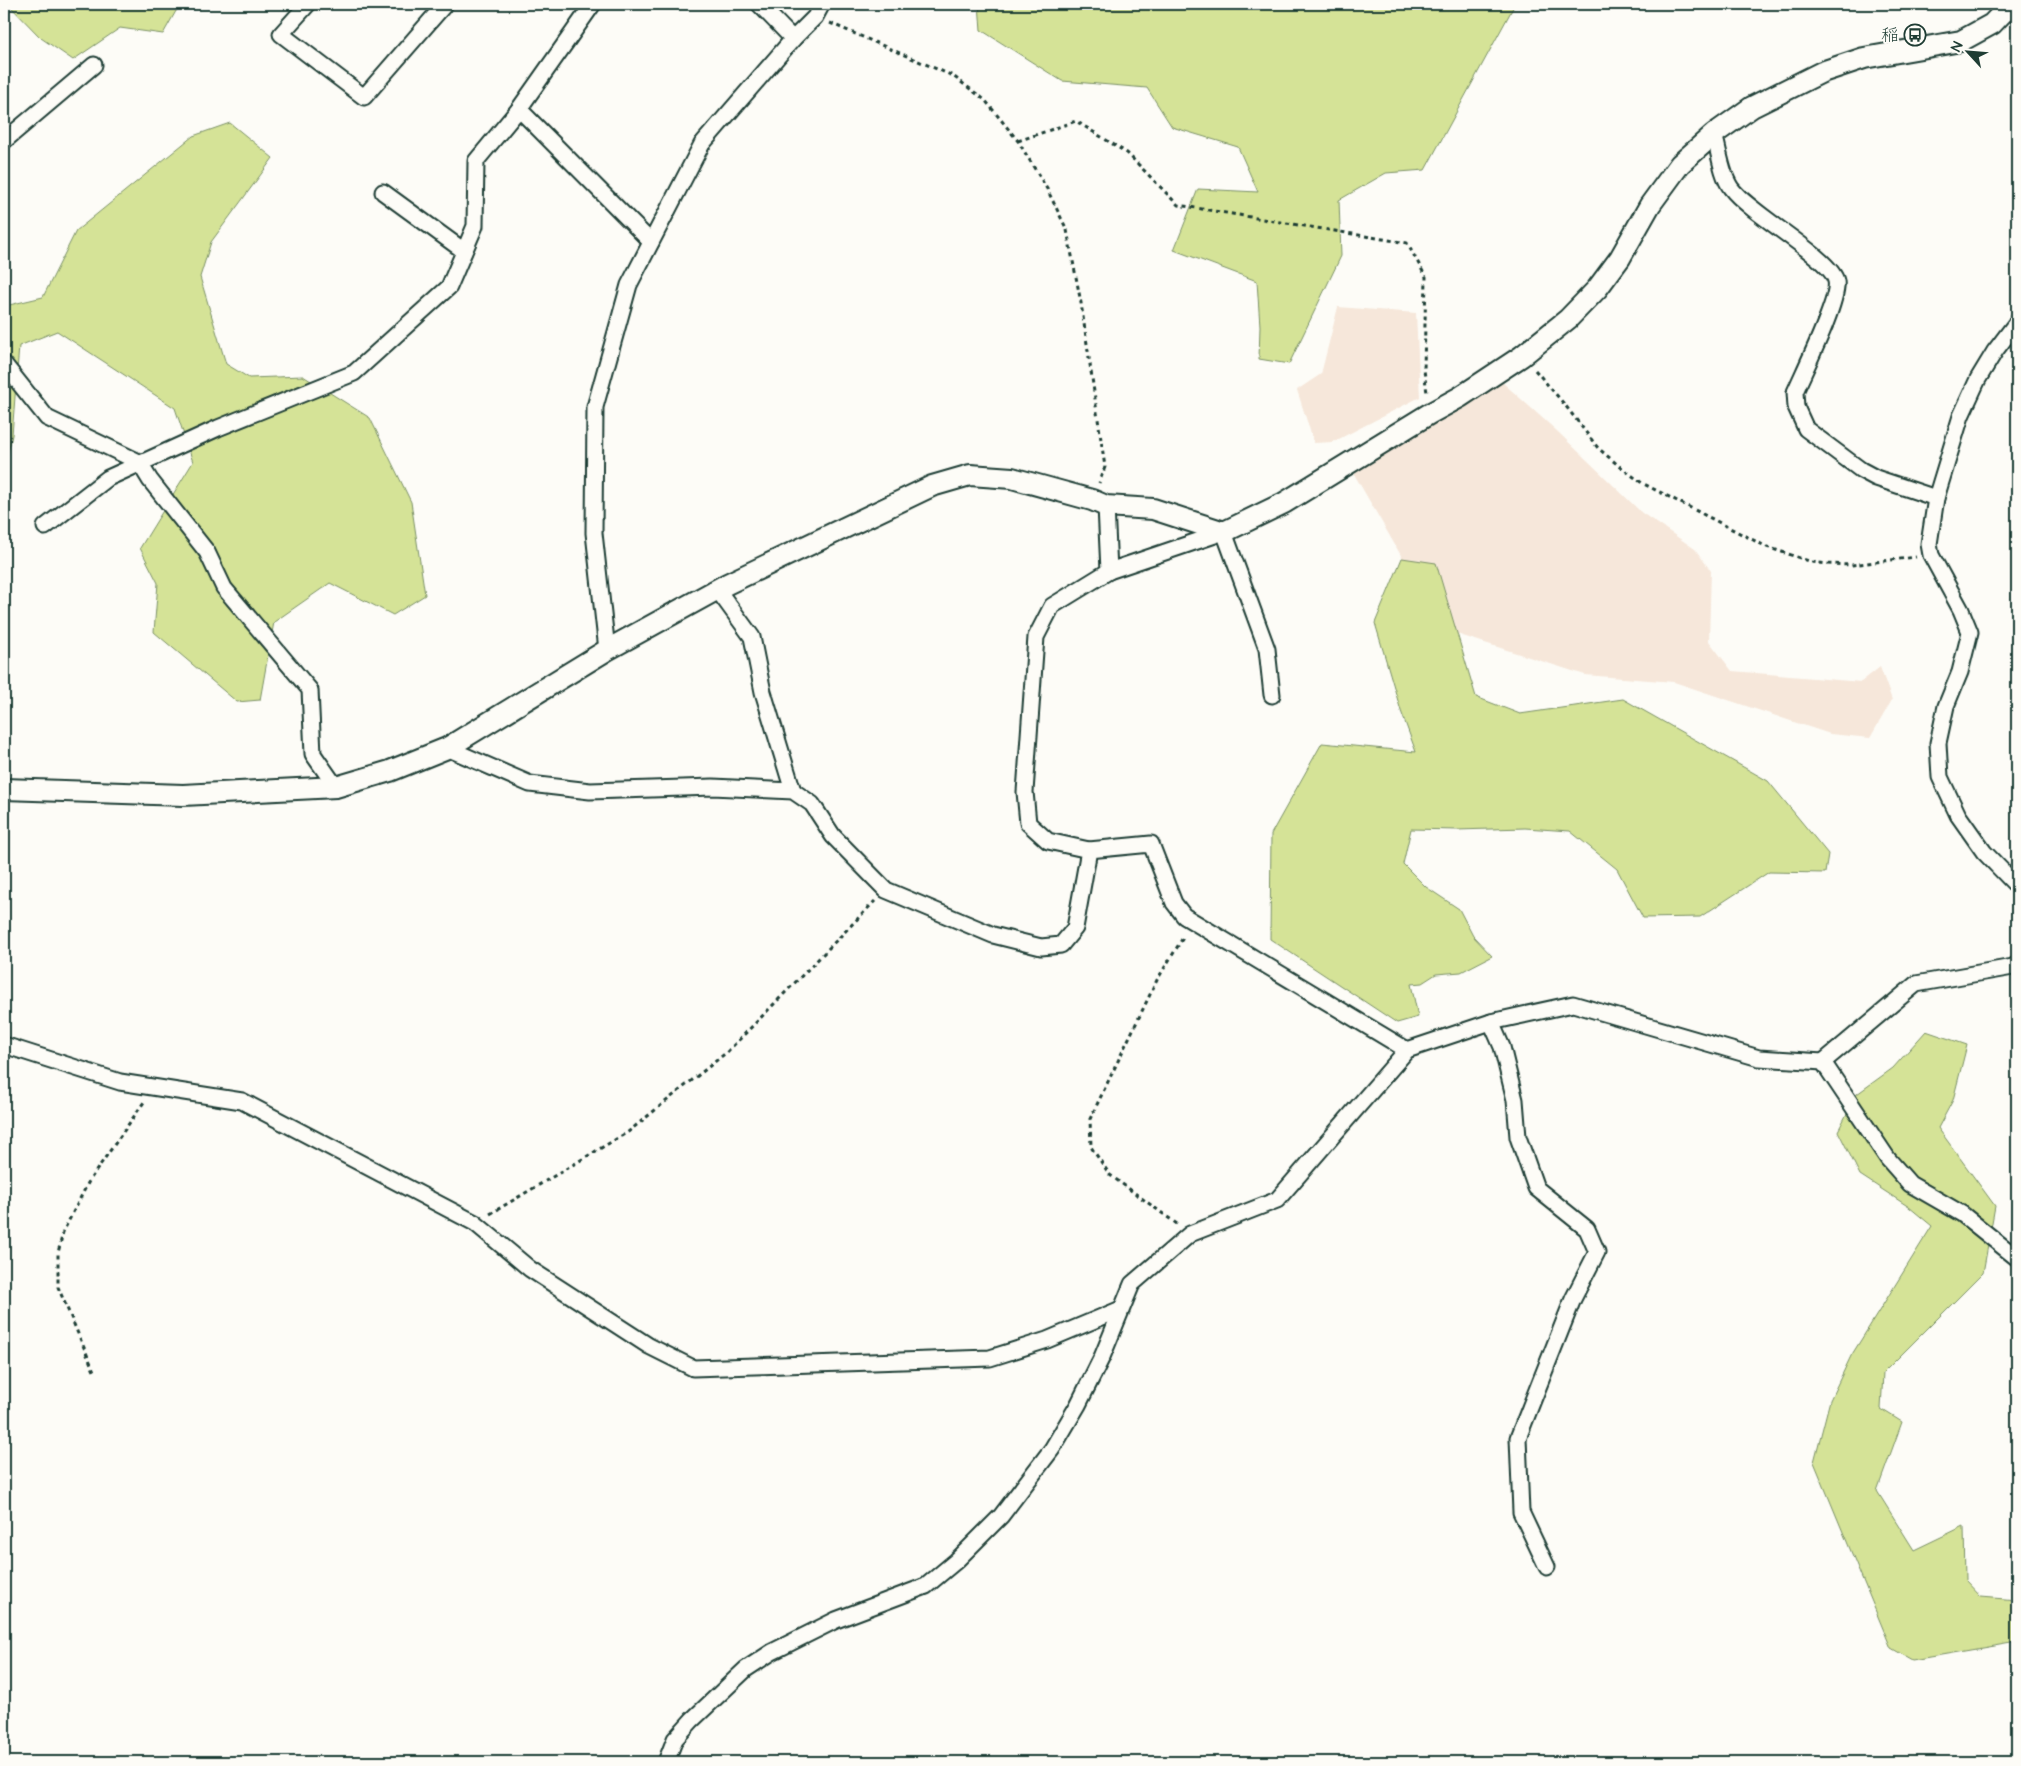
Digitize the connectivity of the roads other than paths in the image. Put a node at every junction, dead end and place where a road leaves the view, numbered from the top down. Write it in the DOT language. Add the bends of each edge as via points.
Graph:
graph roads {
  1 [pos="308,4"];
  2 [pos="445,4"];
  3 [pos="592,4"];
  4 [pos="759,4"];
  5 [pos="2011,4"];
  6 [pos="819,10"];
  7 [pos="793,39"];
  8 [pos="94,65"];
  9 [pos="520,109"];
  10 [pos="1714,134"];
  11 [pos="4,140"];
  12 [pos="383,192"];
  13 [pos="652,242"];
  14 [pos="464,251"];
  15 [pos="2017,322"];
  16 [pos="4,364"];
  17 [pos="139,462"];
  18 [pos="1936,498"];
  19 [pos="1099,503"];
  20 [pos="45,526"];
  21 [pos="1224,532"];
  22 [pos="1109,571"];
  23 [pos="717,589"];
  24 [pos="607,650"];
  25 [pos="1272,695"];
  26 [pos="447,748"];
  27 [pos="336,786"];
  28 [pos="4,789"];
  29 [pos="793,791"];
  30 [pos="1089,850"];
  31 [pos="2017,886"];
  32 [pos="2017,964"];
  33 [pos="1491,1022"];
  34 [pos="4,1045"];
  35 [pos="1407,1050"];
  36 [pos="1823,1062"];
  37 [pos="2017,1258"];
  38 [pos="1121,1309"];
  39 [pos="1547,1567"];
  40 [pos="666,1762"];
  1 -- 2 [label="street" via="282,34 364,97"];
  3 -- 9 [label="street"];
  4 -- 7 [label="street"];
  5 -- 10 [label="street" via="1992,24 1961,41 1864,58 1822,72 1752,107"];
  6 -- 7 [label="street"];
  7 -- 13 [label="street" via="702,144"];
  8 -- 11 [label="street"];
  9 -- 13 [label="street"];
  9 -- 14 [label="street" via="476,161 475,226"];
  10 -- 18 [label="street" via="1731,188 1753,210 1810,252 1836,281 1835,299 1795,392 1796,407 1806,429 1876,478"];
  10 -- 21 [label="street" via="1680,164 1650,205 1620,258 1597,289 1568,319 1522,356 1460,397 1284,503"];
  12 -- 14 [label="street"];
  13 -- 24 [label="street" via="629,285 595,408 594,533"];
  14 -- 17 [label="street" via="449,287 354,374"];
  15 -- 18 [label="street" via="1995,351 1961,416"];
  16 -- 17 [label="street" via="47,418"];
  17 -- 20 [label="street" via="108,478"];
  17 -- 27 [label="street" via="207,552 224,588 310,690 313,754"];
  18 -- 31 [label="street" via="1930,532 1931,555 1970,632 1960,672 1946,706 1938,743 1940,777 1958,815 1984,852"];
  19 -- 21 [label="street" via="1153,509"];
  19 -- 22 [label="street"];
  19 -- 23 [label="street" via="1012,478 970,475 932,486"];
  21 -- 22 [label="street"];
  21 -- 25 [label="street" via="1267,649"];
  22 -- 30 [label="street" via="1052,606 1036,637 1035,647 1025,792 1028,823 1048,841"];
  23 -- 24 [label="street"];
  23 -- 29 [label="street" via="752,637 763,692"];
  24 -- 26 [label="street"];
  26 -- 27 [label="street" via="390,771"];
  26 -- 29 [label="street" via="530,784 590,791 713,787"];
  27 -- 28 [label="street" via="183,795"];
  29 -- 30 [label="street" via="812,804 833,836 886,890 993,935 1041,947 1061,945 1075,928"];
  30 -- 35 [label="street" via="1150,844 1174,903 1184,916"];
  32 -- 36 [label="street" via="1916,984"];
  33 -- 35 [label="street"];
  33 -- 36 [label="street" via="1573,1004 1759,1058"];
  33 -- 39 [label="street" via="1502,1047 1515,1100 1518,1137 1536,1188 1587,1229 1597,1252 1573,1299 1518,1438 1521,1512"];
  34 -- 38 [label="street" via="120,1082 242,1101 475,1223 530,1269 649,1346 693,1368 990,1358 1047,1340"];
  35 -- 38 [label="street" via="1277,1200 1190,1234 1132,1284"];
  36 -- 37 [label="street" via="1888,1158 1910,1184 1962,1214"];
  38 -- 40 [label="street" via="1102,1357 1052,1449 1001,1516 962,1555 926,1586 836,1620 746,1669 674,1739"];
}
